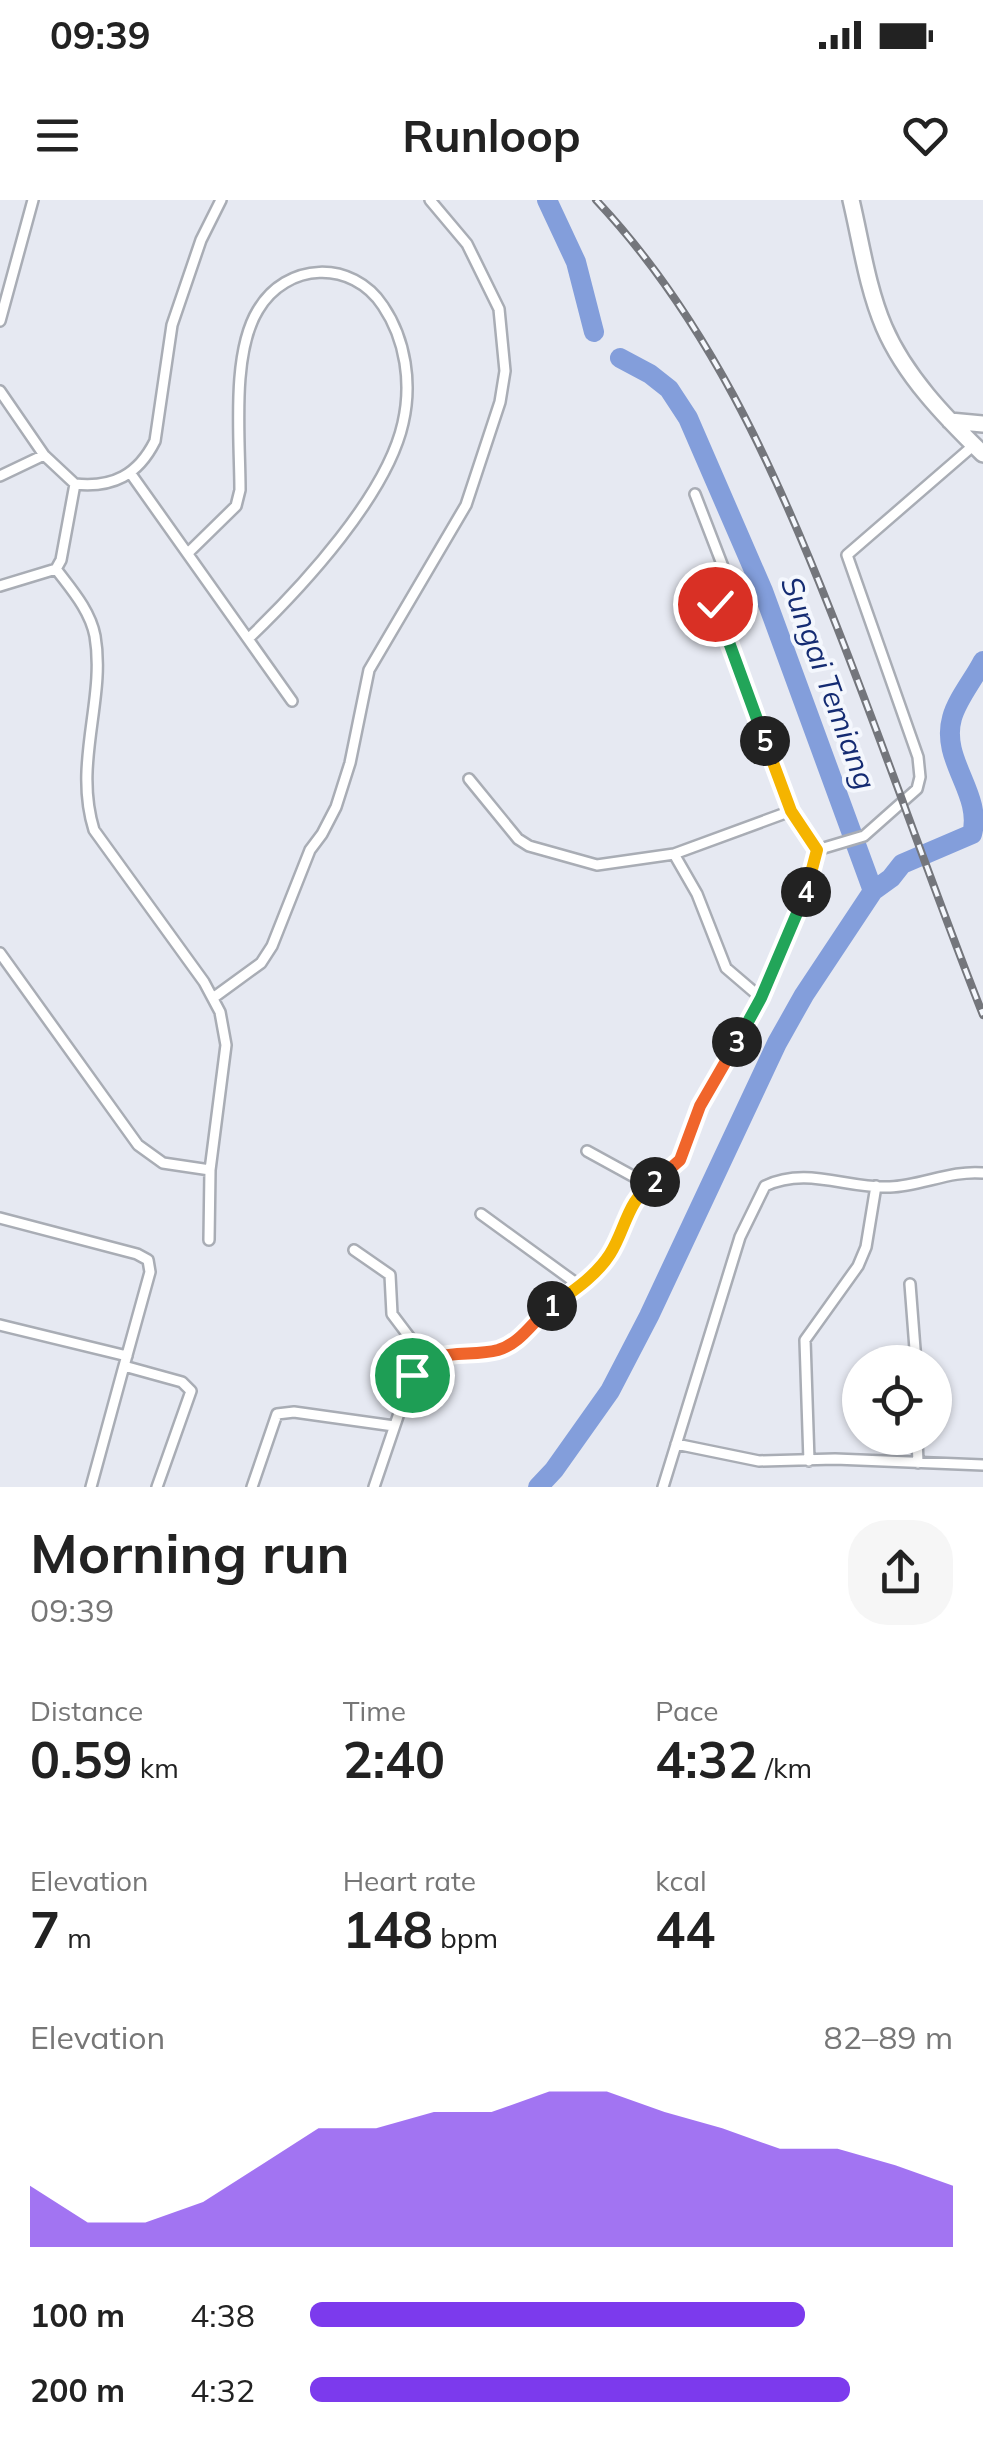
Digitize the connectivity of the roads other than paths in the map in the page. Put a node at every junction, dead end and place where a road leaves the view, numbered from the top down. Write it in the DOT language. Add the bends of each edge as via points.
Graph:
graph roads {
  1 [pos="34,200"];
  2 [pos="221,200"];
  3 [pos="430,200"];
  4 [pos="851,200"];
  5 [pos="0,321"];
  6 [pos="0,391"];
  7 [pos="950,422"];
  8 [pos="983,424"];
  9 [pos="978,449"];
  10 [pos="44,455"];
  11 [pos="131,474"];
  12 [pos="0,476"];
  13 [pos="75,484"];
  14 [pos="695,494"];
  15 [pos="188,553"];
  16 [pos="56,569"];
  17 [pos="0,586"];
  18 [pos="250,636"];
  19 [pos="292,700"];
  20 [pos="469,778"];
  21 [pos="791,811"];
  22 [pos="817,850"];
  23 [pos="674,854"];
  24 [pos="0,953"];
  25 [pos="213,998"];
  26 [pos="761,998"];
  27 [pos="587,1150"];
  28 [pos="210,1170"];
  29 [pos="983,1173"];
  30 [pos="649,1185"];
  31 [pos="876,1186"];
  32 [pos="481,1214"];
  33 [pos="0,1218"];
  34 [pos="208,1240"];
  35 [pos="354,1250"];
  36 [pos="910,1284"];
  37 [pos="580,1286"];
  38 [pos="0,1325"];
  39 [pos="915,1345"];
  40 [pos="426,1359"];
  41 [pos="126,1361"];
  42 [pos="394,1426"];
  43 [pos="676,1444"];
  44 [pos="918,1455"];
  45 [pos="810,1461"];
  46 [pos="918,1463"];
  47 [pos="983,1465"];
  48 [pos="91,1487"];
  49 [pos="157,1487"];
  50 [pos="252,1487"];
  51 [pos="374,1487"];
  52 [pos="662,1487"];
  1 -- 5 [label="street"];
  2 -- 11 [label="street" via="172,324 156,441"];
  3 -- 25 [label="street" via="467,244 499,309 505,372 500,402 466,506 369,670 336,807 310,850 267,955"];
  4 -- 7 [label="highway" via="884,328"];
  6 -- 10 [label="street"];
  7 -- 8 [label="highway"];
  7 -- 9 [label="highway"];
  9 -- 22 [label="street" via="848,555 920,778 917,789 864,836"];
  10 -- 12 [label="street"];
  10 -- 13 [label="street"];
  11 -- 13 [label="street" via="105,484"];
  11 -- 15 [label="street"];
  13 -- 16 [label="street"];
  14 -- 21 [label="street" via="727,577 716,610"];
  15 -- 18 [label="street"];
  15 -- 18 [label="street" via="236,506 244,354 256,311 298,274 341,274 363,286 382,304 405,361 402,426 388,464 357,512 313,571"];
  16 -- 17 [label="street"];
  16 -- 25 [label="street" via="95,633 86,781 94,830"];
  18 -- 19 [label="street"];
  20 -- 23 [label="street" via="529,846 597,865"];
  21 -- 22 [label="street"];
  21 -- 23 [label="street"];
  22 -- 26 [label="street"];
  23 -- 26 [label="street" via="726,968"];
  24 -- 28 [label="street" via="138,1145 163,1163"];
  25 -- 28 [label="street" via="226,1045"];
  26 -- 30 [label="street" via="700,1106 680,1160"];
  27 -- 30 [label="street"];
  28 -- 34 [label="street"];
  29 -- 31 [label="street"];
  30 -- 37 [label="street" via="624,1218 612,1251"];
  31 -- 43 [label="street" via="794,1177 765,1186 740,1237"];
  31 -- 45 [label="street" via="858,1266 806,1340"];
  32 -- 37 [label="street"];
  33 -- 41 [label="street" via="148,1260"];
  35 -- 40 [label="street" via="390,1276 392,1314"];
  36 -- 39 [label="street"];
  37 -- 40 [label="street" via="510,1346"];
  38 -- 41 [label="street"];
  40 -- 42 [label="street" via="412,1375"];
  41 -- 48 [label="street"];
  41 -- 49 [label="street" via="190,1387"];
  42 -- 50 [label="street" via="277,1414"];
  42 -- 51 [label="street"];
  43 -- 45 [label="street" via="759,1461"];
  43 -- 52 [label="street"];
  44 -- 46 [label="street"];
  45 -- 46 [label="street"];
  46 -- 47 [label="street"];
}
